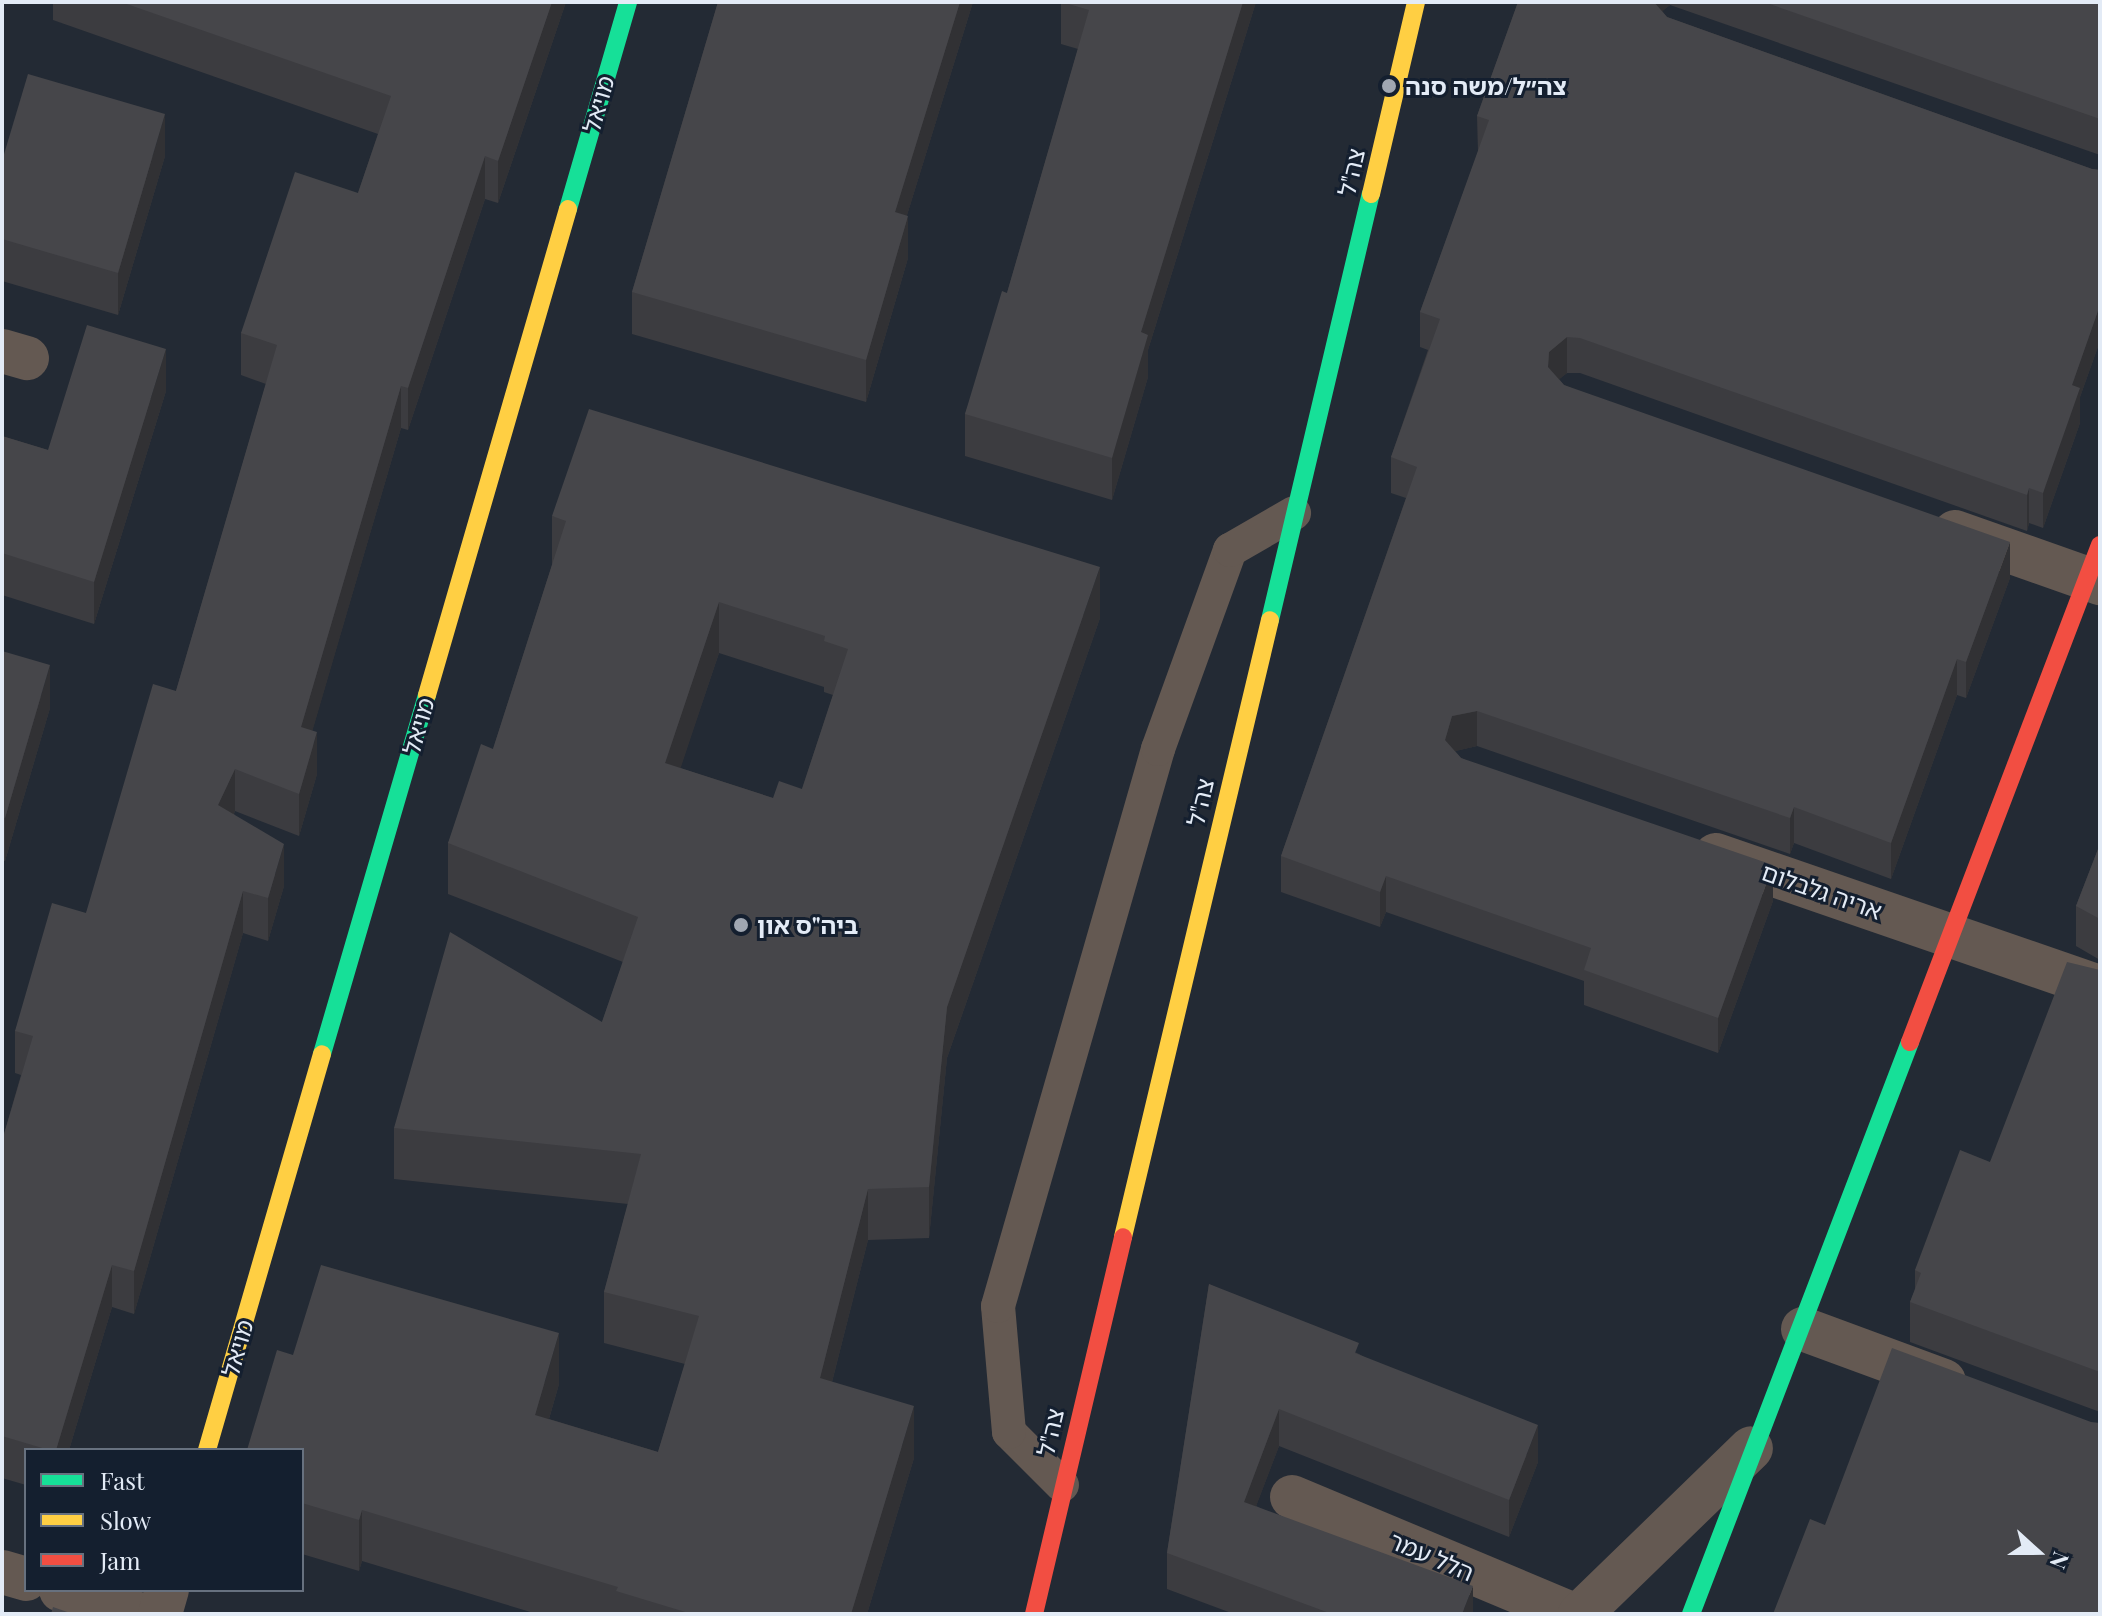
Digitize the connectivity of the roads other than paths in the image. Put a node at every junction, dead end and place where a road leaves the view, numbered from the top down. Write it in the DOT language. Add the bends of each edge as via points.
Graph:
graph roads {
  1 [pos="628,2"];
  2 [pos="1416,2"];
  3 [pos="1294,513"];
  4 [pos="1911,516"];
  5 [pos="2096,569"];
  6 [pos="1679,842"];
  7 [pos="1949,935"];
  8 [pos="2100,987"];
  9 [pos="1803,1329"];
  10 [pos="1981,1395"];
  11 [pos="208,1448"];
  12 [pos="1751,1448"];
  13 [pos="1062,1485"];
  14 [pos="1292,1497"];
  15 [pos="2,1572"];
  16 [pos="24,1578"];
  17 [pos="67,1592"];
  18 [pos="166,1592"];
  19 [pos="138,1614"];
  20 [pos="160,1614"];
  21 [pos="1034,1614"];
  22 [pos="1572,1614"];
  23 [pos="1580,1614"];
  24 [pos="1691,1614"];
  1 -- 11 [label="street, מויאל"];
  2 -- 3 [label="street, צה\"ל"];
  3 -- 13 [label="street, צה\"ל"];
  3 -- 13 [label="lane" via="1230,550 1158,749 998,1306 1009,1432"];
  4 -- 5 [label="street"];
  5 -- 7 [label="street"];
  6 -- 7 [label="street, אריה גלבלום"];
  7 -- 8 [label="street, אריה גלבלום"];
  7 -- 9 [label="street"];
  9 -- 10 [label="street"];
  9 -- 12 [label="street"];
  12 -- 23 [label="street"];
  12 -- 24 [label="street"];
  13 -- 21 [label="street, צה\"ל"];
  14 -- 22 [label="street, הלל עמר"];
  15 -- 16 [label="street"];
  17 -- 19 [label="street"];
  18 -- 20 [label="street"];
}
